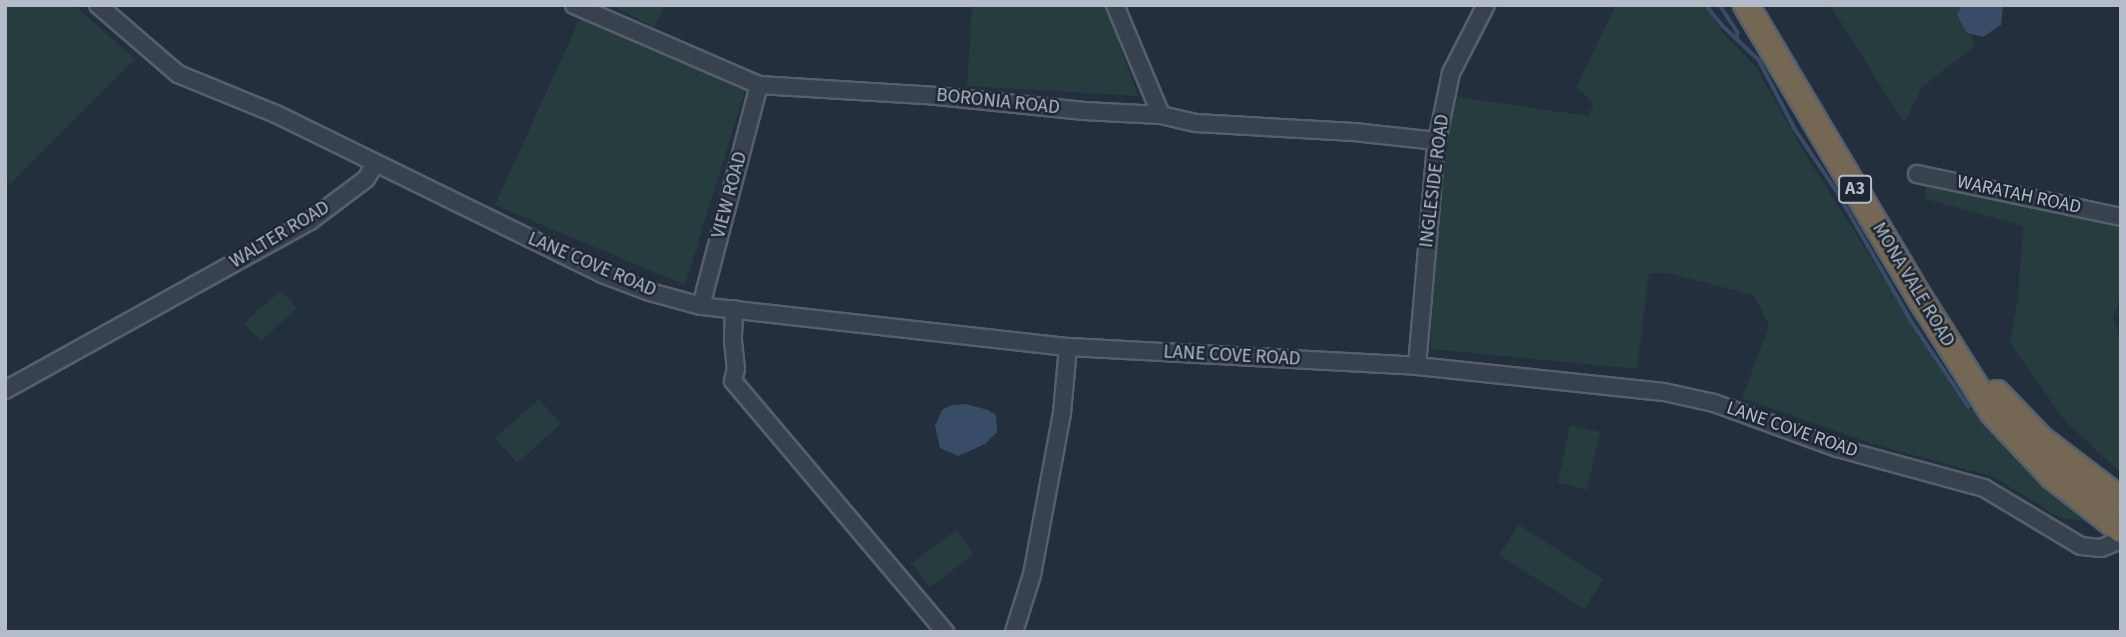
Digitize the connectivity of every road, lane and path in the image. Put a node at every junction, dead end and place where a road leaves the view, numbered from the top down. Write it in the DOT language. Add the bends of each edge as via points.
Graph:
graph roads {
  1 [pos="98,5"];
  2 [pos="574,5"];
  3 [pos="1115,5"];
  4 [pos="1486,5"];
  5 [pos="1746,5"];
  6 [pos="1764,5"];
  7 [pos="759,85"];
  8 [pos="1161,115"];
  9 [pos="1437,141"];
  10 [pos="374,164"];
  11 [pos="1917,174"];
  12 [pos="2121,217"];
  13 [pos="701,306"];
  14 [pos="734,309"];
  15 [pos="1068,347"];
  16 [pos="1417,366"];
  17 [pos="5,390"];
  18 [pos="2121,500"];
  19 [pos="2119,529"];
  20 [pos="945,632"];
  21 [pos="1014,632"];
  1 -- 10 [label="street" via="178,74 275,114"];
  2 -- 7 [label="street, BORONIA ROAD"];
  3 -- 8 [label="street"];
  4 -- 9 [label="street, INGLESIDE ROAD" via="1451,74"];
  5 -- 19 [label="highway, MONA VALE ROAD / A3" via="1992,412 2052,476"];
  6 -- 18 [label="highway, MONA VALE ROAD / A3" via="1991,385 2041,439"];
  7 -- 8 [label="street, BORONIA ROAD"];
  7 -- 13 [label="street, VIEW ROAD"];
  8 -- 9 [label="street, BORONIA ROAD" via="1196,123"];
  9 -- 16 [label="street, INGLESIDE ROAD"];
  10 -- 13 [label="street, LANE COVE ROAD" via="602,274"];
  10 -- 17 [label="street, WALTER ROAD" via="366,179 310,221"];
  11 -- 12 [label="street, WARATAH ROAD"];
  13 -- 14 [label="street, LANE COVE ROAD"];
  14 -- 15 [label="street, LANE COVE ROAD"];
  14 -- 20 [label="street" via="733,381"];
  15 -- 16 [label="street, LANE COVE ROAD"];
  15 -- 21 [label="street" via="1062,413 1034,562"];
  16 -- 19 [label="street, LANE COVE ROAD" via="1664,392 1714,403 1838,449 1984,488 2068,540 2091,547 2094,539"];
}
